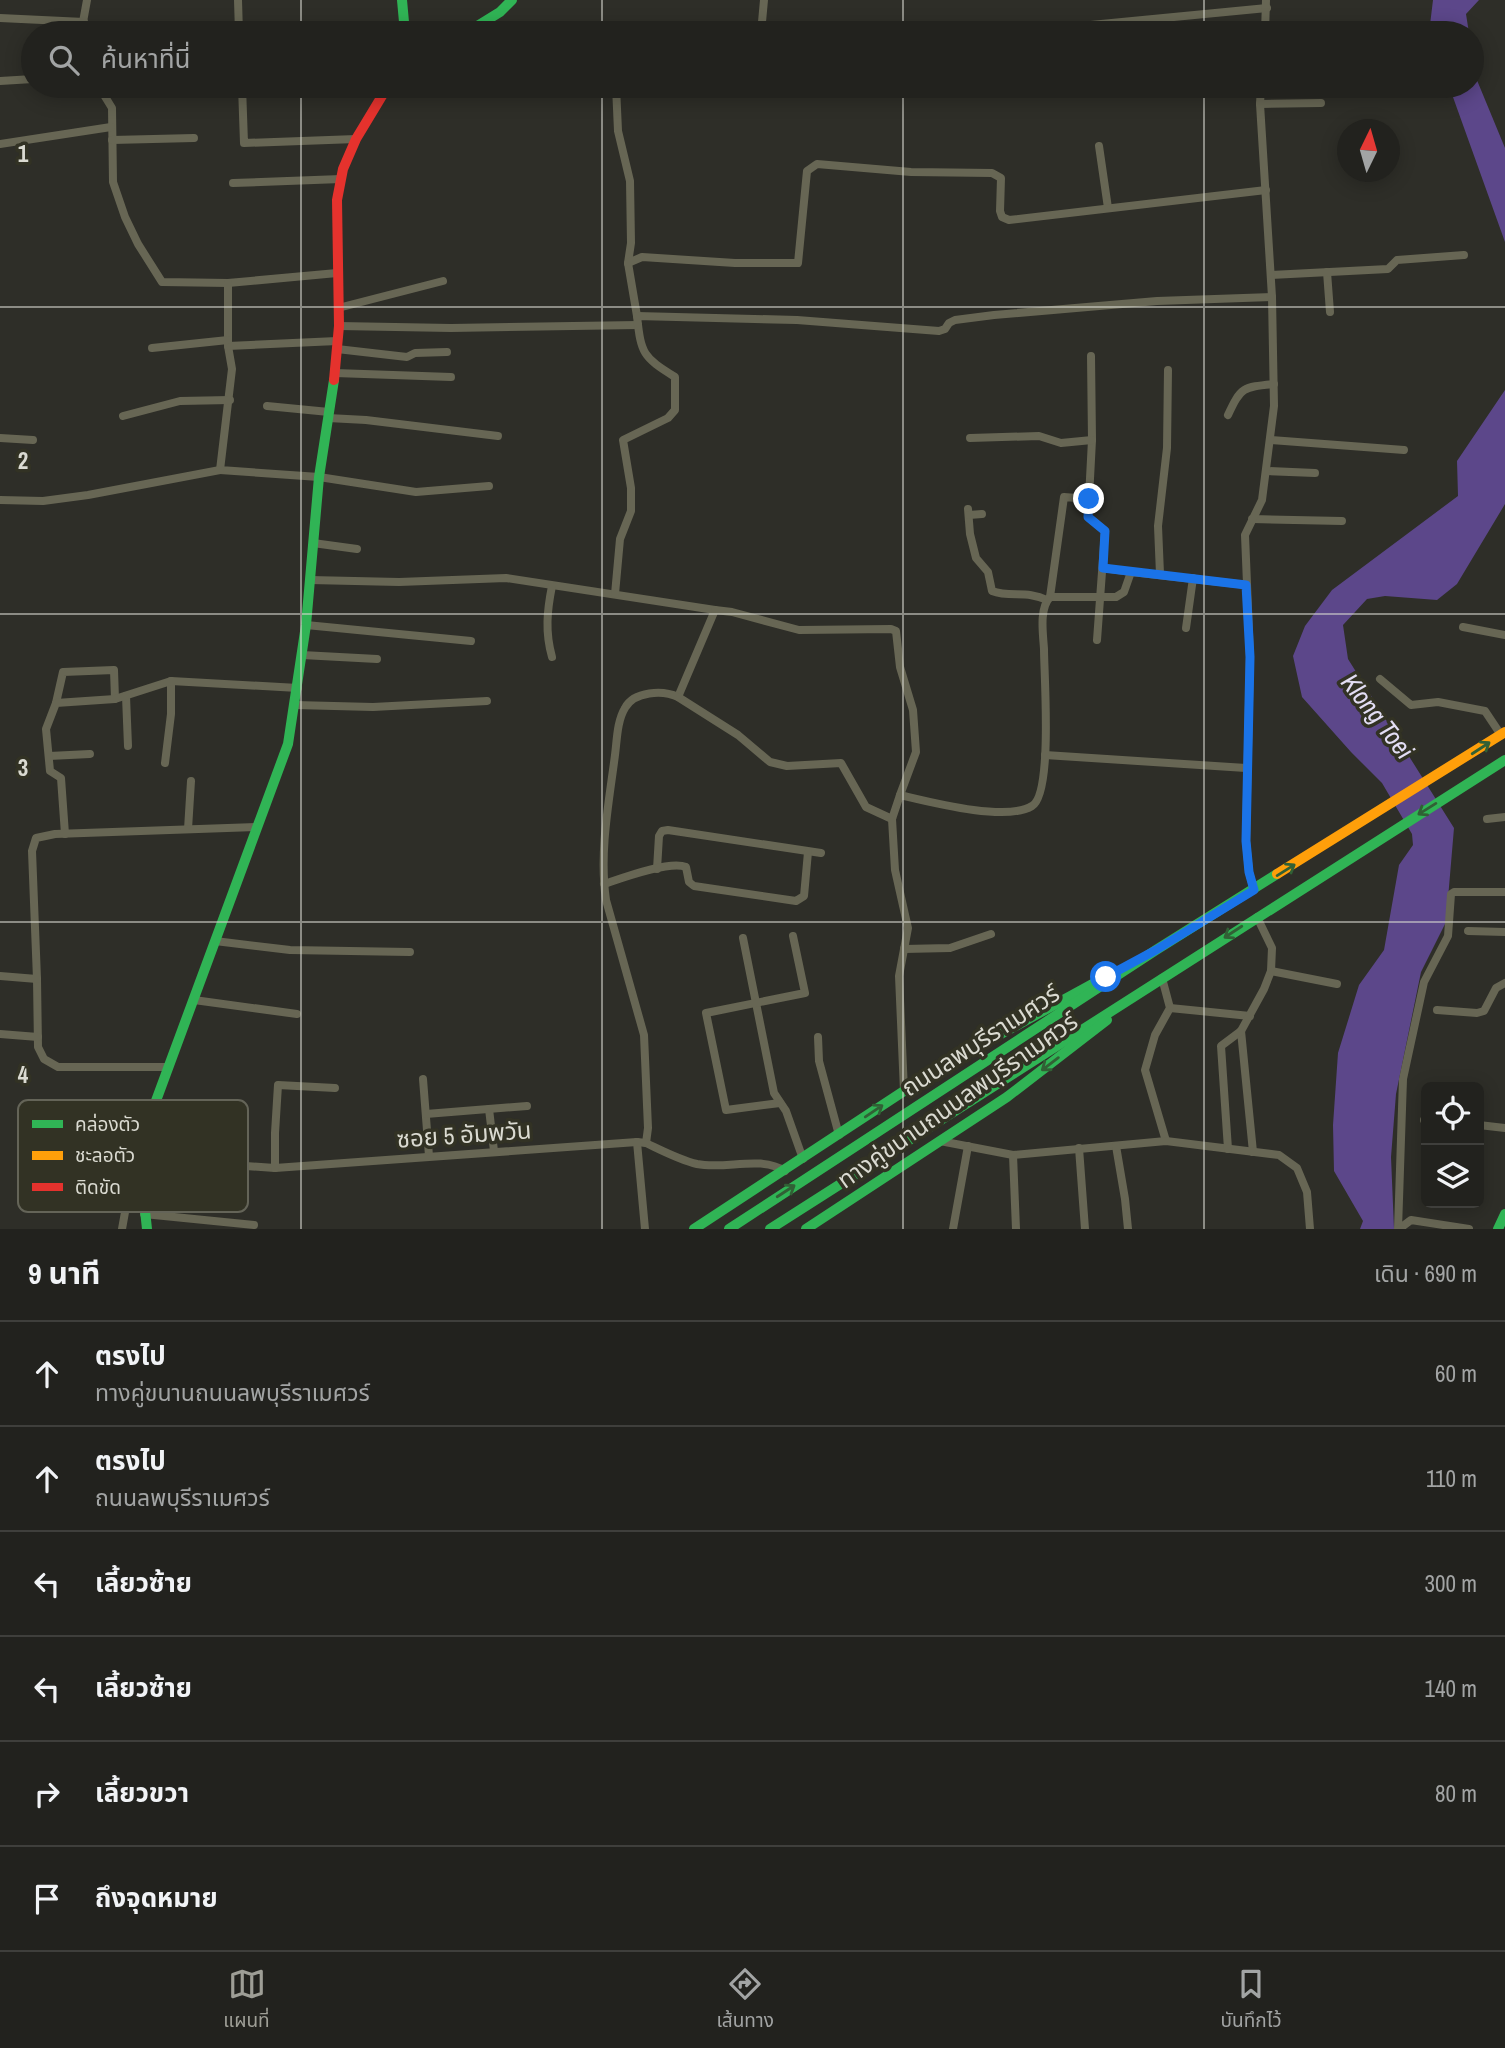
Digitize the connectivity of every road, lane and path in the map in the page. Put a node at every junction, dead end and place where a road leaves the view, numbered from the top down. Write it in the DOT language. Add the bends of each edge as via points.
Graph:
graph roads {
  1 [pos="87,0"];
  2 [pos="238,0"];
  3 [pos="402,0"];
  4 [pos="512,0"];
  5 [pos="764,0"];
  6 [pos="1266,4"];
  7 [pos="0,18"];
  8 [pos="63,21"];
  9 [pos="84,21"];
  10 [pos="239,21"];
  11 [pos="404,21"];
  12 [pos="485,21"];
  13 [pos="762,21"];
  14 [pos="1118,21"];
  15 [pos="21,80"];
  16 [pos="0,81"];
  17 [pos="106,98"];
  18 [pos="242,98"];
  19 [pos="381,98"];
  20 [pos="617,98"];
  21 [pos="1260,98"];
  22 [pos="1321,103"];
  23 [pos="1259,104"];
  24 [pos="111,127"];
  25 [pos="194,138"];
  26 [pos="356,139"];
  27 [pos="112,140"];
  28 [pos="0,144"];
  29 [pos="1099,146"];
  30 [pos="341,179"];
  31 [pos="233,183"];
  32 [pos="1266,190"];
  33 [pos="1108,208"];
  34 [pos="1464,255"];
  35 [pos="628,263"];
  36 [pos="1327,272"];
  37 [pos="337,273"];
  38 [pos="1271,275"];
  39 [pos="443,281"];
  40 [pos="228,283"];
  41 [pos="1272,297"];
  42 [pos="338,308"];
  43 [pos="1330,312"];
  44 [pos="638,321"];
  45 [pos="339,326"];
  46 [pos="228,343"];
  47 [pos="337,345"];
  48 [pos="152,348"];
  49 [pos="447,352"];
  50 [pos="1091,355"];
  51 [pos="1168,370"];
  52 [pos="335,373"];
  53 [pos="451,377"];
  54 [pos="1274,384"];
  55 [pos="230,400"];
  56 [pos="267,406"];
  57 [pos="329,415"];
  58 [pos="1228,415"];
  59 [pos="123,416"];
  60 [pos="498,436"];
  61 [pos="0,438"];
  62 [pos="970,438"];
  63 [pos="1271,439"];
  64 [pos="33,440"];
  65 [pos="1092,440"];
  66 [pos="1405,450"];
  67 [pos="219,470"];
  68 [pos="1267,471"];
  69 [pos="1315,473"];
  70 [pos="319,477"];
  71 [pos="489,486"];
  72 [pos="1089,499"];
  73 [pos="0,500"];
  74 [pos="982,514"];
  75 [pos="1252,519"];
  76 [pos="1342,521"];
  77 [pos="313,542"];
  78 [pos="356,549"];
  79 [pos="1103,568"];
  80 [pos="1131,572"];
  81 [pos="1160,574"];
  82 [pos="1193,578"];
  83 [pos="310,580"];
  84 [pos="1246,585"];
  85 [pos="552,586"];
  86 [pos="615,594"];
  87 [pos="1048,598"];
  88 [pos="1099,598"];
  89 [pos="715,610"];
  90 [pos="306,625"];
  91 [pos="1463,627"];
  92 [pos="1186,628"];
  93 [pos="1505,635"];
  94 [pos="1097,640"];
  95 [pos="471,641"];
  96 [pos="302,655"];
  97 [pos="552,657"];
  98 [pos="377,659"];
  99 [pos="1380,678"];
  100 [pos="171,681"];
  101 [pos="298,688"];
  102 [pos="126,696"];
  103 [pos="678,697"];
  104 [pos="115,699"];
  105 [pos="487,701"];
  106 [pos="56,703"];
  107 [pos="295,705"];
  108 [pos="1503,733"];
  109 [pos="128,746"];
  110 [pos="90,754"];
  111 [pos="1045,755"];
  112 [pos="49,757"];
  113 [pos="1505,760"];
  114 [pos="165,763"];
  115 [pos="1246,768"];
  116 [pos="191,782"];
  117 [pos="900,795"];
  118 [pos="1505,817"];
  119 [pos="892,819"];
  120 [pos="1487,820"];
  121 [pos="257,827"];
  122 [pos="188,829"];
  123 [pos="65,834"];
  124 [pos="808,852"];
  125 [pos="821,853"];
  126 [pos="657,869"];
  127 [pos="604,884"];
  128 [pos="1254,890"];
  129 [pos="1505,892"];
  130 [pos="1257,917"];
  131 [pos="1468,931"];
  132 [pos="1505,932"];
  133 [pos="991,934"];
  134 [pos="793,936"];
  135 [pos="743,938"];
  136 [pos="215,941"];
  137 [pos="904,949"];
  138 [pos="1156,950"];
  139 [pos="411,952"];
  140 [pos="1271,971"];
  141 [pos="0,976"];
  142 [pos="1162,978"];
  143 [pos="37,979"];
  144 [pos="1505,983"];
  145 [pos="1337,984"];
  146 [pos="194,1000"];
  147 [pos="757,1004"];
  148 [pos="1170,1008"];
  149 [pos="1437,1010"];
  150 [pos="297,1014"];
  151 [pos="1250,1016"];
  152 [pos="1241,1031"];
  153 [pos="0,1034"];
  154 [pos="38,1037"];
  155 [pos="818,1037"];
  156 [pos="169,1067"];
  157 [pos="423,1079"];
  158 [pos="335,1088"];
  159 [pos="904,1091"];
  160 [pos="156,1100"];
  161 [pos="780,1103"];
  162 [pos="527,1106"];
  163 [pos="489,1109"];
  164 [pos="426,1114"];
  165 [pos="1484,1126"];
  166 [pos="1505,1128"];
  167 [pos="839,1135"];
  168 [pos="940,1141"];
  169 [pos="1166,1141"];
  170 [pos="642,1142"];
  171 [pos="968,1146"];
  172 [pos="1116,1146"];
  173 [pos="1079,1149"];
  174 [pos="1228,1149"];
  175 [pos="494,1151"];
  176 [pos="1253,1152"];
  177 [pos="1013,1155"];
  178 [pos="429,1156"];
  179 [pos="803,1159"];
  180 [pos="248,1166"];
  181 [pos="275,1168"];
  182 [pos="785,1171"];
  183 [pos="755,1212"];
  184 [pos="144,1214"];
  185 [pos="1505,1214"];
  186 [pos="254,1225"];
  187 [pos="147,1229"];
  188 [pos="646,1229"];
  189 [pos="694,1229"];
  190 [pos="729,1229"];
  191 [pos="768,1229"];
  192 [pos="806,1229"];
  193 [pos="953,1229"];
  194 [pos="1016,1229"];
  195 [pos="1085,1229"];
  196 [pos="1128,1229"];
  197 [pos="1310,1229"];
  198 [pos="1399,1229"];
  199 [pos="1469,1229"];
  200 [pos="1498,1229"];
  1 -- 9 [label="street"];
  2 -- 10 [label="street"];
  3 -- 11 [label="main road"];
  4 -- 12 [label="main road"];
  5 -- 13 [label="street"];
  6 -- 14 [label="street"];
  7 -- 8 [label="street"];
  15 -- 16 [label="street"];
  17 -- 24 [label="street" via="112,108"];
  18 -- 26 [label="street" via="244,143"];
  19 -- 26 [label="main road"];
  20 -- 35 [label="street" via="618,131 630,181"];
  21 -- 23 [label="street"];
  22 -- 23 [label="street"];
  23 -- 32 [label="street"];
  24 -- 27 [label="street"];
  24 -- 28 [label="street"];
  25 -- 27 [label="street"];
  26 -- 30 [label="main road"];
  27 -- 40 [label="street" via="113,182 125,217 162,282"];
  29 -- 33 [label="street"];
  30 -- 31 [label="street"];
  30 -- 37 [label="main road"];
  32 -- 33 [label="street"];
  32 -- 38 [label="street"];
  33 -- 35 [label="street" via="1009,220 1000,211 1001,178 992,173 911,173 817,164 807,171 798,263 642,257"];
  34 -- 36 [label="street" via="1397,260 1388,269"];
  35 -- 44 [label="street"];
  36 -- 38 [label="street"];
  36 -- 43 [label="street"];
  37 -- 40 [label="street"];
  37 -- 42 [label="main road"];
  38 -- 41 [label="street"];
  39 -- 42 [label="street"];
  40 -- 46 [label="street"];
  41 -- 44 [label="street" via="994,315 955,320 939,331 797,320"];
  41 -- 54 [label="street"];
  42 -- 45 [label="main road"];
  44 -- 45 [label="street" via="451,328"];
  44 -- 86 [label="street" via="643,353 675,377 675,410 623,440 631,511 620,539"];
  45 -- 47 [label="main road"];
  46 -- 47 [label="street"];
  46 -- 48 [label="street"];
  46 -- 55 [label="street"];
  47 -- 49 [label="street" via="407,357 415,352"];
  47 -- 52 [label="main road"];
  50 -- 65 [label="street"];
  51 -- 81 [label="street" via="1167,448 1158,526"];
  52 -- 53 [label="street"];
  52 -- 57 [label="main road"];
  54 -- 58 [label="street" via="1239,392"];
  54 -- 63 [label="street"];
  55 -- 59 [label="street" via="180,401"];
  55 -- 67 [label="street"];
  56 -- 57 [label="street"];
  57 -- 60 [label="street"];
  57 -- 70 [label="main road"];
  61 -- 64 [label="street"];
  62 -- 65 [label="street" via="1039,436 1061,443"];
  63 -- 66 [label="street"];
  63 -- 68 [label="street"];
  65 -- 72 [label="street"];
  67 -- 70 [label="street"];
  67 -- 73 [label="street" via="88,495"];
  68 -- 69 [label="street"];
  68 -- 75 [label="street" via="1262,500"];
  70 -- 71 [label="street" via="416,492"];
  70 -- 77 [label="main road"];
  72 -- 79 [label="street" via="1088,517 1105,531"];
  72 -- 87 [label="street" via="1064,498"];
  74 -- 87 [label="street" via="969,512 970,534 992,591"];
  75 -- 76 [label="street"];
  75 -- 84 [label="street" via="1245,535"];
  77 -- 78 [label="street"];
  77 -- 83 [label="main road"];
  79 -- 80 [label="street"];
  79 -- 88 [label="street"];
  80 -- 81 [label="street"];
  80 -- 88 [label="street" via="1125,592"];
  81 -- 82 [label="street"];
  82 -- 84 [label="street"];
  82 -- 92 [label="street"];
  83 -- 85 [label="street" via="506,578"];
  83 -- 90 [label="main road"];
  84 -- 115 [label="street" via="1250,657"];
  85 -- 86 [label="street"];
  85 -- 97 [label="street" via="546,638"];
  86 -- 89 [label="street"];
  87 -- 88 [label="street"];
  87 -- 111 [label="street" via="1043,623"];
  88 -- 94 [label="street"];
  89 -- 103 [label="street"];
  89 -- 117 [label="street" via="799,630 896,631 900,667 913,709 916,752"];
  90 -- 95 [label="street"];
  90 -- 96 [label="main road"];
  91 -- 93 [label="street"];
  96 -- 98 [label="street"];
  96 -- 101 [label="main road"];
  99 -- 108 [label="street" via="1411,705 1438,702 1485,711"];
  100 -- 101 [label="street"];
  100 -- 102 [label="street"];
  100 -- 114 [label="street"];
  101 -- 107 [label="main road"];
  102 -- 104 [label="street"];
  102 -- 109 [label="street"];
  103 -- 119 [label="street" via="770,762 787,766 841,762 866,807"];
  103 -- 127 [label="street" via="668,692 642,695 625,706 609,804"];
  104 -- 106 [label="street"];
  104 -- 106 [label="street" via="114,670 63,671"];
  105 -- 107 [label="street" via="373,707"];
  106 -- 112 [label="street" via="46,729"];
  107 -- 121 [label="main road" via="288,744"];
  128 -- 108 [label="main road, ถนนลพบุรีราเมศวร์, one-way"];
  110 -- 112 [label="street"];
  111 -- 115 [label="street"];
  111 -- 117 [label="street" via="1045,780 1030,808 968,810"];
  112 -- 123 [label="street" via="51,771 61,778"];
  113 -- 130 [label="main road, ถนนลพบุรีราเมศวร์, one-way"];
  115 -- 128 [label="street" via="1246,841"];
  116 -- 122 [label="street"];
  117 -- 119 [label="street"];
  118 -- 120 [label="street"];
  119 -- 137 [label="street" via="895,870 908,928"];
  121 -- 122 [label="street"];
  121 -- 136 [label="main road"];
  122 -- 123 [label="street"];
  123 -- 143 [label="street" via="36,838 32,851"];
  124 -- 125 [label="street"];
  124 -- 126 [label="street" via="668,830 659,836"];
  124 -- 126 [label="street" via="804,896 796,901 694,886 682,865"];
  126 -- 127 [label="street"];
  127 -- 170 [label="street" via="643,1035 648,1128"];
  128 -- 138 [label="main road, ถนนลพบุรีราเมศวร์"];
  129 -- 198 [label="street" via="1451,894 1448,936 1424,982 1403,1079"];
  130 -- 140 [label="street" via="1272,948"];
  130 -- 142 [label="main road, ถนนลพบุรีราเมศวร์, one-way"];
  131 -- 132 [label="street"];
  133 -- 137 [label="street" via="950,948"];
  134 -- 147 [label="street" via="805,993"];
  135 -- 147 [label="street"];
  136 -- 139 [label="street" via="290,950"];
  136 -- 146 [label="main road"];
  137 -- 159 [label="street" via="899,976"];
  138 -- 159 [label="main road, ทางคู่ขนานถนนลพบุรีราเมศวร์"];
  183 -- 138 [label="main road, ถนนลพบุรีราเมศวร์, one-way"];
  140 -- 145 [label="street"];
  140 -- 151 [label="street"];
  141 -- 143 [label="street"];
  142 -- 148 [label="street"];
  142 -- 168 [label="main road, ทางคู่ขนานถนนลพบุรีราเมศวร์, one-way" via="1007,1097"];
  142 -- 191 [label="main road, ถนนลพบุรีราเมศวร์"];
  143 -- 154 [label="street"];
  144 -- 149 [label="street" via="1496,988 1485,1011"];
  146 -- 150 [label="street"];
  146 -- 156 [label="main road"];
  147 -- 161 [label="street" via="774,1093"];
  147 -- 161 [label="street" via="706,1013 726,1110"];
  148 -- 151 [label="street"];
  148 -- 169 [label="street" via="1155,1035 1145,1070"];
  151 -- 152 [label="street"];
  152 -- 174 [label="street" via="1221,1046"];
  152 -- 176 [label="street"];
  153 -- 154 [label="street"];
  154 -- 156 [label="street" via="44,1059 58,1067"];
  155 -- 167 [label="street" via="819,1060"];
  156 -- 160 [label="main road"];
  157 -- 164 [label="street"];
  158 -- 181 [label="street" via="278,1085"];
  167 -- 159 [label="main road, ทางคู่ขนานถนนลพบุรีราเมศวร์, one-way"];
  161 -- 179 [label="street"];
  162 -- 163 [label="street"];
  163 -- 164 [label="street"];
  163 -- 175 [label="street"];
  164 -- 178 [label="street"];
  165 -- 166 [label="street"];
  167 -- 179 [label="main road, ทางคู่ขนานถนนลพบุรีราเมศวร์"];
  168 -- 171 [label="street"];
  168 -- 192 [label="main road, ทางคู่ขนานถนนลพบุรีราเมศวร์"];
  169 -- 172 [label="street"];
  169 -- 174 [label="street"];
  170 -- 175 [label="street, ซอย 5 อัมพวัน"];
  170 -- 182 [label="street, ซอย 5 อัมพวัน" via="697,1164 773,1164"];
  170 -- 188 [label="street"];
  171 -- 177 [label="street"];
  171 -- 193 [label="street"];
  172 -- 173 [label="street"];
  172 -- 196 [label="street"];
  173 -- 177 [label="street"];
  173 -- 195 [label="street"];
  174 -- 176 [label="street"];
  175 -- 178 [label="street, ซอย 5 อัมพวัน"];
  176 -- 197 [label="street" via="1279,1155 1297,1168 1307,1192"];
  177 -- 194 [label="street"];
  178 -- 181 [label="street, ซอย 5 อัมพวัน"];
  179 -- 182 [label="main road, ทางคู่ขนานถนนลพบุรีราเมศวร์"];
  180 -- 181 [label="street, ซอย 5 อัมพวัน"];
  182 -- 189 [label="main road, ทางคู่ขนานถนนลพบุรีราเมศวร์"];
  183 -- 190 [label="main road, ถนนลพบุรีราเมศวร์"];
  183 -- 191 [label="main road"];
  184 -- 186 [label="street"];
  184 -- 187 [label="main road"];
  185 -- 200 [label="main road"];
  198 -- 199 [label="street" via="1411,1220"];
}
